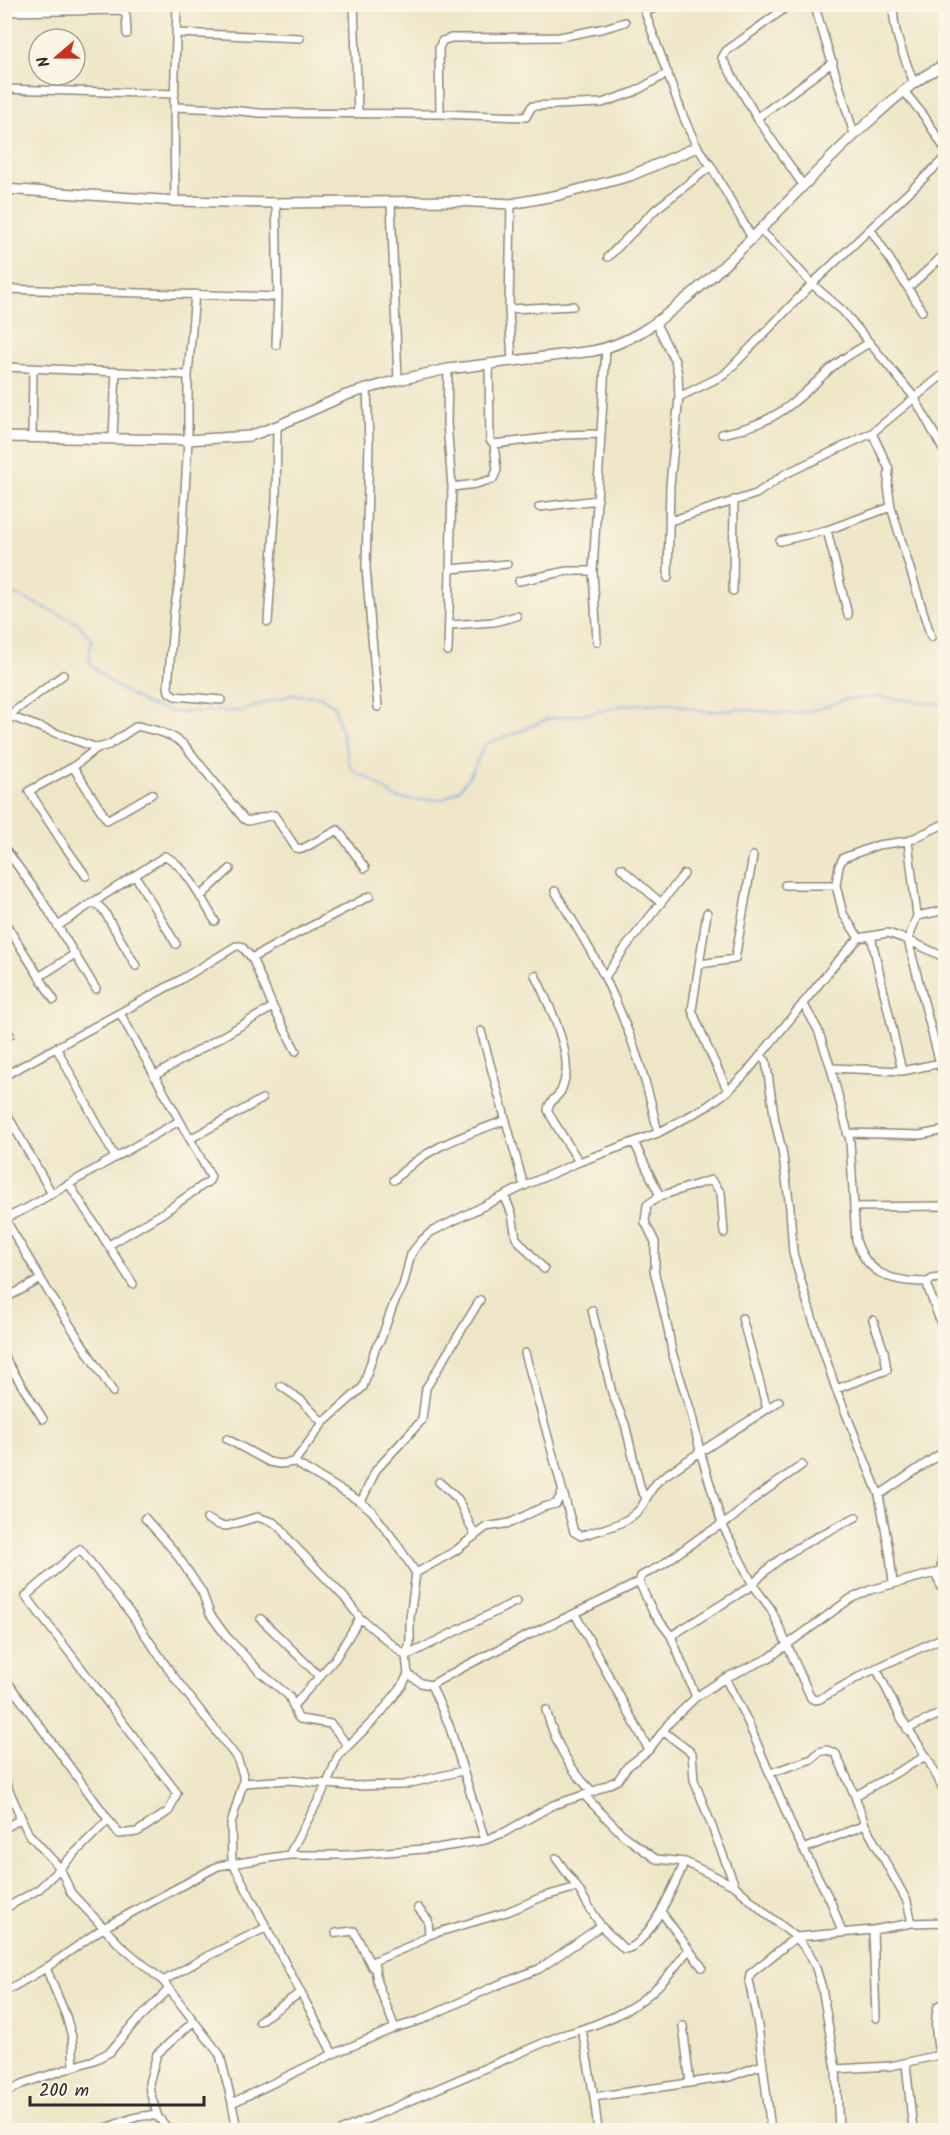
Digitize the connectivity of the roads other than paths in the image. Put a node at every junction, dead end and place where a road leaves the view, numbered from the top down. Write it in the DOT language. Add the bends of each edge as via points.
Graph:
graph roads {
  1 [pos="177,4"];
  2 [pos="354,4"];
  3 [pos="665,4"];
  4 [pos="791,4"];
  5 [pos="814,4"];
  6 [pos="894,4"];
  7 [pos="643,8"];
  8 [pos="4,12"];
  9 [pos="625,22"];
  10 [pos="176,33"];
  11 [pos="127,34"];
  12 [pos="300,38"];
  13 [pos="833,62"];
  14 [pos="945,64"];
  15 [pos="668,73"];
  16 [pos="914,84"];
  17 [pos="4,89"];
  18 [pos="903,90"];
  19 [pos="175,94"];
  20 [pos="174,107"];
  21 [pos="358,112"];
  22 [pos="440,114"];
  23 [pos="757,118"];
  24 [pos="854,134"];
  25 [pos="697,147"];
  26 [pos="945,151"];
  27 [pos="945,157"];
  28 [pos="711,166"];
  29 [pos="803,185"];
  30 [pos="4,189"];
  31 [pos="175,201"];
  32 [pos="276,203"];
  33 [pos="391,203"];
  34 [pos="511,204"];
  35 [pos="759,230"];
  36 [pos="871,230"];
  37 [pos="752,238"];
  38 [pos="945,254"];
  39 [pos="608,257"];
  40 [pos="939,260"];
  41 [pos="945,267"];
  42 [pos="812,284"];
  43 [pos="908,288"];
  44 [pos="4,289"];
  45 [pos="195,294"];
  46 [pos="278,297"];
  47 [pos="573,306"];
  48 [pos="510,309"];
  49 [pos="922,311"];
  50 [pos="656,324"];
  51 [pos="869,343"];
  52 [pos="276,345"];
  53 [pos="606,348"];
  54 [pos="512,362"];
  55 [pos="489,363"];
  56 [pos="4,367"];
  57 [pos="33,369"];
  58 [pos="448,369"];
  59 [pos="116,371"];
  60 [pos="945,372"];
  61 [pos="188,375"];
  62 [pos="398,380"];
  63 [pos="367,389"];
  64 [pos="679,397"];
  65 [pos="914,397"];
  66 [pos="277,426"];
  67 [pos="872,433"];
  68 [pos="600,434"];
  69 [pos="722,434"];
  70 [pos="4,437"];
  71 [pos="112,437"];
  72 [pos="32,438"];
  73 [pos="188,440"];
  74 [pos="494,444"];
  75 [pos="945,455"];
  76 [pos="452,487"];
  77 [pos="598,500"];
  78 [pos="734,500"];
  79 [pos="539,507"];
  80 [pos="891,507"];
  81 [pos="670,521"];
  82 [pos="827,530"];
  83 [pos="780,541"];
  84 [pos="507,564"];
  85 [pos="450,569"];
  86 [pos="593,571"];
  87 [pos="668,578"];
  88 [pos="519,581"];
  89 [pos="733,591"];
  90 [pos="848,615"];
  91 [pos="517,616"];
  92 [pos="268,622"];
  93 [pos="449,625"];
  94 [pos="931,637"];
  95 [pos="597,642"];
  96 [pos="448,651"];
  97 [pos="63,675"];
  98 [pos="221,700"];
  99 [pos="378,707"];
  100 [pos="7,718"];
  101 [pos="97,748"];
  102 [pos="73,767"];
  103 [pos="152,794"];
  104 [pos="945,823"];
  105 [pos="908,841"];
  106 [pos="4,847"];
  107 [pos="753,856"];
  108 [pos="365,868"];
  109 [pos="621,868"];
  110 [pos="230,869"];
  111 [pos="684,874"];
  112 [pos="86,876"];
  113 [pos="136,877"];
  114 [pos="785,885"];
  115 [pos="836,885"];
  116 [pos="555,891"];
  117 [pos="370,896"];
  118 [pos="200,897"];
  119 [pos="92,903"];
  120 [pos="661,903"];
  121 [pos="945,910"];
  122 [pos="707,913"];
  123 [pos="917,916"];
  124 [pos="4,921"];
  125 [pos="215,921"];
  126 [pos="58,926"];
  127 [pos="8,933"];
  128 [pos="871,936"];
  129 [pos="859,938"];
  130 [pos="908,940"];
  131 [pos="176,944"];
  132 [pos="75,954"];
  133 [pos="252,958"];
  134 [pos="945,958"];
  135 [pos="700,964"];
  136 [pos="136,966"];
  137 [pos="535,975"];
  138 [pos="39,977"];
  139 [pos="605,977"];
  140 [pos="96,989"];
  141 [pos="54,1000"];
  142 [pos="803,1003"];
  143 [pos="273,1007"];
  144 [pos="120,1013"];
  145 [pos="4,1025"];
  146 [pos="481,1031"];
  147 [pos="10,1035"];
  148 [pos="57,1049"];
  149 [pos="296,1051"];
  150 [pos="761,1056"];
  151 [pos="942,1062"];
  152 [pos="831,1068"];
  153 [pos="902,1071"];
  154 [pos="4,1076"];
  155 [pos="154,1076"];
  156 [pos="945,1087"];
  157 [pos="728,1091"];
  158 [pos="262,1099"];
  159 [pos="4,1108"];
  160 [pos="506,1120"];
  161 [pos="179,1121"];
  162 [pos="945,1130"];
  163 [pos="658,1133"];
  164 [pos="848,1133"];
  165 [pos="190,1138"];
  166 [pos="634,1142"];
  167 [pos="115,1157"];
  168 [pos="579,1162"];
  169 [pos="394,1180"];
  170 [pos="69,1184"];
  171 [pos="524,1186"];
  172 [pos="52,1194"];
  173 [pos="660,1196"];
  174 [pos="505,1197"];
  175 [pos="945,1206"];
  176 [pos="855,1207"];
  177 [pos="5,1219"];
  178 [pos="724,1233"];
  179 [pos="109,1245"];
  180 [pos="544,1269"];
  181 [pos="945,1277"];
  182 [pos="40,1279"];
  183 [pos="928,1282"];
  184 [pos="133,1284"];
  185 [pos="4,1299"];
  186 [pos="480,1300"];
  187 [pos="592,1310"];
  188 [pos="742,1318"];
  189 [pos="873,1320"];
  190 [pos="945,1337"];
  191 [pos="525,1353"];
  192 [pos="4,1357"];
  193 [pos="281,1386"];
  194 [pos="836,1389"];
  195 [pos="113,1392"];
  196 [pos="779,1401"];
  197 [pos="767,1409"];
  198 [pos="43,1419"];
  199 [pos="323,1423"];
  200 [pos="227,1439"];
  201 [pos="945,1450"];
  202 [pos="700,1451"];
  203 [pos="294,1462"];
  204 [pos="802,1465"];
  205 [pos="439,1482"];
  206 [pos="562,1493"];
  207 [pos="879,1495"];
  208 [pos="647,1496"];
  209 [pos="360,1502"];
  210 [pos="856,1517"];
  211 [pos="145,1518"];
  212 [pos="207,1519"];
  213 [pos="945,1521"];
  214 [pos="722,1524"];
  215 [pos="475,1536"];
  216 [pos="945,1570"];
  217 [pos="416,1573"];
  218 [pos="935,1574"];
  219 [pos="639,1582"];
  220 [pos="893,1583"];
  221 [pos="753,1585"];
  222 [pos="945,1596"];
  223 [pos="517,1601"];
  224 [pos="575,1614"];
  225 [pos="360,1618"];
  226 [pos="261,1619"];
  227 [pos="671,1636"];
  228 [pos="945,1636"];
  229 [pos="788,1645"];
  230 [pos="406,1656"];
  231 [pos="876,1668"];
  232 [pos="408,1674"];
  233 [pos="4,1677"];
  234 [pos="320,1677"];
  235 [pos="726,1678"];
  236 [pos="431,1685"];
  237 [pos="696,1697"];
  238 [pos="294,1705"];
  239 [pos="546,1710"];
  240 [pos="945,1711"];
  241 [pos="907,1729"];
  242 [pos="664,1732"];
  243 [pos="348,1746"];
  244 [pos="649,1750"];
  245 [pos="926,1756"];
  246 [pos="462,1771"];
  247 [pos="770,1773"];
  248 [pos="4,1779"];
  249 [pos="243,1783"];
  250 [pos="327,1784"];
  251 [pos="593,1792"];
  252 [pos="945,1794"];
  253 [pos="584,1795"];
  254 [pos="855,1796"];
  255 [pos="18,1811"];
  256 [pos="108,1820"];
  257 [pos="865,1825"];
  258 [pos="4,1829"];
  259 [pos="485,1840"];
  260 [pos="803,1849"];
  261 [pos="289,1855"];
  262 [pos="556,1858"];
  263 [pos="232,1862"];
  264 [pos="685,1862"];
  265 [pos="60,1868"];
  266 [pos="735,1886"];
  267 [pos="578,1887"];
  268 [pos="418,1908"];
  269 [pos="4,1909"];
  270 [pos="662,1913"];
  271 [pos="945,1922"];
  272 [pos="912,1923"];
  273 [pos="601,1926"];
  274 [pos="265,1928"];
  275 [pos="103,1929"];
  276 [pos="873,1930"];
  277 [pos="842,1932"];
  278 [pos="336,1933"];
  279 [pos="429,1935"];
  280 [pos="796,1937"];
  281 [pos="689,1949"];
  282 [pos="702,1967"];
  283 [pos="46,1968"];
  284 [pos="376,1975"];
  285 [pos="163,1981"];
  286 [pos="169,1989"];
  287 [pos="4,1992"];
  288 [pos="300,1994"];
  289 [pos="945,2002"];
  290 [pos="876,2018"];
  291 [pos="259,2021"];
  292 [pos="193,2022"];
  293 [pos="683,2026"];
  294 [pos="395,2028"];
  295 [pos="582,2030"];
  296 [pos="333,2055"];
  297 [pos="942,2057"];
  298 [pos="906,2064"];
  299 [pos="762,2065"];
  300 [pos="74,2066"];
  301 [pos="836,2070"];
  302 [pos="690,2083"];
  303 [pos="4,2094"];
  304 [pos="594,2097"];
  305 [pos="232,2103"];
  306 [pos="158,2117"];
  307 [pos="100,2130"];
  308 [pos="169,2130"];
  309 [pos="237,2130"];
  310 [pos="342,2130"];
  311 [pos="598,2130"];
  312 [pos="771,2130"];
  313 [pos="836,2130"];
  314 [pos="913,2130"];
  1 -- 10 [label="street"];
  2 -- 21 [label="street"];
  3 -- 7 [label="street"];
  4 -- 23 [label="street" via="726,51 722,58"];
  5 -- 13 [label="street"];
  6 -- 16 [label="street" via="897,34"];
  7 -- 15 [label="street"];
  8 -- 11 [label="street" via="122,10"];
  9 -- 22 [label="street" via="560,38 442,41"];
  10 -- 12 [label="street"];
  10 -- 19 [label="street"];
  13 -- 23 [label="street"];
  13 -- 24 [label="street"];
  14 -- 16 [label="street"];
  15 -- 22 [label="street" via="634,92 602,102 532,106 526,117"];
  15 -- 25 [label="street"];
  16 -- 18 [label="street"];
  17 -- 19 [label="street"];
  18 -- 24 [label="street"];
  18 -- 26 [label="street"];
  19 -- 20 [label="street"];
  20 -- 21 [label="street" via="259,113"];
  20 -- 31 [label="street"];
  21 -- 22 [label="street"];
  23 -- 29 [label="street"];
  24 -- 29 [label="street"];
  25 -- 28 [label="street"];
  25 -- 34 [label="street" via="630,176"];
  27 -- 36 [label="street"];
  28 -- 37 [label="street"];
  28 -- 39 [label="street" via="656,209"];
  29 -- 35 [label="street"];
  30 -- 31 [label="street"];
  31 -- 32 [label="street"];
  32 -- 33 [label="street"];
  32 -- 46 [label="street"];
  33 -- 34 [label="street"];
  33 -- 62 [label="street"];
  34 -- 48 [label="street"];
  35 -- 37 [label="street"];
  35 -- 42 [label="street"];
  36 -- 42 [label="street"];
  36 -- 43 [label="street"];
  37 -- 50 [label="street"];
  38 -- 40 [label="street"];
  40 -- 41 [label="street"];
  40 -- 43 [label="street"];
  42 -- 51 [label="street" via="843,311"];
  42 -- 64 [label="street" via="723,375"];
  43 -- 49 [label="street"];
  44 -- 45 [label="street"];
  45 -- 46 [label="street"];
  45 -- 61 [label="street"];
  46 -- 52 [label="street"];
  47 -- 48 [label="street"];
  48 -- 54 [label="street"];
  50 -- 53 [label="street"];
  50 -- 64 [label="street" via="675,361"];
  51 -- 65 [label="street"];
  51 -- 69 [label="street" via="830,369 778,414 748,428"];
  53 -- 54 [label="street"];
  53 -- 68 [label="street"];
  54 -- 55 [label="street"];
  55 -- 58 [label="street"];
  55 -- 74 [label="street" via="490,440"];
  56 -- 57 [label="street"];
  57 -- 59 [label="street"];
  57 -- 72 [label="street"];
  58 -- 62 [label="street"];
  58 -- 76 [label="street"];
  59 -- 61 [label="street"];
  59 -- 71 [label="street"];
  60 -- 65 [label="street"];
  61 -- 73 [label="street"];
  62 -- 63 [label="street"];
  63 -- 66 [label="street" via="325,403"];
  63 -- 99 [label="street" via="366,568"];
  64 -- 81 [label="street"];
  65 -- 67 [label="street"];
  65 -- 75 [label="street"];
  66 -- 73 [label="street" via="250,436"];
  66 -- 92 [label="street"];
  67 -- 78 [label="street" via="785,474 756,494"];
  67 -- 80 [label="street" via="889,469"];
  68 -- 74 [label="street"];
  68 -- 77 [label="street"];
  70 -- 72 [label="street"];
  71 -- 72 [label="street"];
  71 -- 73 [label="street"];
  73 -- 98 [label="street" via="180,577 168,687 175,696"];
  74 -- 76 [label="street" via="497,470 493,479"];
  76 -- 85 [label="street"];
  77 -- 79 [label="street"];
  77 -- 86 [label="street"];
  78 -- 81 [label="street"];
  78 -- 89 [label="street"];
  80 -- 82 [label="street"];
  80 -- 94 [label="street"];
  81 -- 87 [label="street"];
  82 -- 83 [label="street"];
  82 -- 90 [label="street"];
  84 -- 85 [label="street"];
  85 -- 93 [label="street"];
  86 -- 88 [label="street" via="567,571"];
  86 -- 95 [label="street"];
  91 -- 93 [label="street"];
  93 -- 96 [label="street"];
  97 -- 100 [label="street"];
  100 -- 101 [label="street"];
  101 -- 102 [label="street"];
  101 -- 108 [label="street" via="109,745 137,726 164,733 186,747 244,819 274,815 296,848 302,849 338,830"];
  102 -- 103 [label="street" via="107,820"];
  102 -- 112 [label="street" via="29,791"];
  104 -- 105 [label="street"];
  105 -- 115 [label="street" via="878,845 843,858"];
  105 -- 123 [label="street"];
  106 -- 126 [label="street"];
  107 -- 135 [label="street" via="735,959"];
  109 -- 120 [label="street"];
  110 -- 118 [label="street"];
  111 -- 120 [label="street"];
  113 -- 118 [label="street" via="165,856 184,872"];
  113 -- 119 [label="street"];
  113 -- 131 [label="street"];
  114 -- 115 [label="street"];
  115 -- 129 [label="street" via="843,914"];
  116 -- 139 [label="street"];
  117 -- 133 [label="street"];
  118 -- 125 [label="street"];
  119 -- 126 [label="street"];
  119 -- 136 [label="street" via="104,910"];
  120 -- 139 [label="street"];
  121 -- 123 [label="street"];
  122 -- 135 [label="street"];
  123 -- 130 [label="street"];
  124 -- 127 [label="street"];
  126 -- 132 [label="street"];
  127 -- 138 [label="street"];
  128 -- 129 [label="street"];
  128 -- 130 [label="street" via="888,933"];
  128 -- 153 [label="street"];
  129 -- 142 [label="street"];
  130 -- 134 [label="street"];
  130 -- 151 [label="street"];
  132 -- 138 [label="street"];
  132 -- 140 [label="street"];
  133 -- 143 [label="street"];
  133 -- 144 [label="street" via="236,946"];
  135 -- 157 [label="street" via="692,1010"];
  137 -- 168 [label="street" via="552,1011 566,1072 561,1091 548,1110"];
  138 -- 141 [label="street"];
  139 -- 163 [label="street" via="648,1085"];
  142 -- 150 [label="street"];
  142 -- 152 [label="street" via="818,1030"];
  143 -- 149 [label="street"];
  143 -- 155 [label="street"];
  144 -- 148 [label="street"];
  144 -- 155 [label="street"];
  145 -- 147 [label="street"];
  146 -- 160 [label="street"];
  148 -- 154 [label="street"];
  148 -- 167 [label="street"];
  150 -- 157 [label="street"];
  150 -- 194 [label="street" via="766,1061 783,1150 793,1253"];
  151 -- 153 [label="street"];
  151 -- 156 [label="street"];
  152 -- 153 [label="street"];
  152 -- 164 [label="street"];
  155 -- 161 [label="street"];
  157 -- 163 [label="street"];
  158 -- 165 [label="street"];
  159 -- 172 [label="street"];
  160 -- 169 [label="street" via="429,1151"];
  160 -- 171 [label="street"];
  161 -- 165 [label="street"];
  161 -- 167 [label="street"];
  162 -- 164 [label="street" via="920,1135"];
  163 -- 166 [label="street"];
  164 -- 176 [label="street"];
  165 -- 179 [label="street" via="211,1178 163,1214"];
  166 -- 168 [label="street"];
  166 -- 173 [label="street"];
  167 -- 170 [label="street"];
  168 -- 171 [label="street"];
  170 -- 172 [label="street"];
  170 -- 179 [label="street"];
  171 -- 174 [label="street"];
  172 -- 177 [label="street"];
  173 -- 178 [label="street" via="711,1180 720,1193"];
  173 -- 202 [label="street" via="648,1205 645,1222 655,1242 654,1270"];
  174 -- 180 [label="street" via="516,1238"];
  174 -- 199 [label="street" via="431,1232 421,1241 411,1254 403,1286 363,1387"];
  175 -- 176 [label="street"];
  176 -- 183 [label="street" via="856,1240 867,1264 878,1273 899,1280"];
  177 -- 182 [label="street"];
  179 -- 184 [label="street"];
  181 -- 183 [label="street"];
  182 -- 185 [label="street"];
  182 -- 195 [label="street"];
  183 -- 190 [label="street"];
  186 -- 209 [label="street" via="426,1388 422,1420 376,1470"];
  187 -- 208 [label="street" via="612,1393"];
  188 -- 197 [label="street"];
  189 -- 194 [label="street" via="887,1370"];
  191 -- 206 [label="street"];
  192 -- 198 [label="street"];
  193 -- 199 [label="street"];
  194 -- 207 [label="street"];
  196 -- 197 [label="street"];
  197 -- 202 [label="street"];
  199 -- 203 [label="street"];
  200 -- 203 [label="street" via="269,1462"];
  201 -- 207 [label="street"];
  202 -- 208 [label="street" via="657,1481"];
  202 -- 214 [label="street"];
  203 -- 209 [label="street"];
  204 -- 214 [label="street"];
  205 -- 215 [label="street" via="458,1500"];
  206 -- 208 [label="street" via="573,1532 581,1536 625,1521"];
  206 -- 215 [label="street" via="556,1504 510,1523 486,1527"];
  207 -- 220 [label="street"];
  209 -- 217 [label="street" via="372,1511"];
  210 -- 221 [label="street" via="805,1543"];
  211 -- 238 [label="street" via="175,1552 226,1636"];
  212 -- 225 [label="street" via="227,1526 258,1516 273,1522"];
  213 -- 218 [label="street" via="941,1569"];
  214 -- 219 [label="street" via="641,1576"];
  214 -- 221 [label="street"];
  215 -- 217 [label="street"];
  216 -- 218 [label="street"];
  217 -- 230 [label="street"];
  218 -- 220 [label="street"];
  218 -- 222 [label="street"];
  219 -- 224 [label="street"];
  219 -- 227 [label="street" via="653,1612"];
  220 -- 229 [label="street" via="850,1599"];
  221 -- 227 [label="street"];
  221 -- 229 [label="street" via="771,1609"];
  223 -- 230 [label="street"];
  224 -- 236 [label="street" via="470,1662"];
  224 -- 244 [label="street"];
  225 -- 230 [label="street"];
  225 -- 234 [label="street"];
  226 -- 234 [label="street"];
  227 -- 237 [label="street"];
  228 -- 231 [label="street"];
  229 -- 231 [label="street" via="815,1700"];
  229 -- 235 [label="street"];
  230 -- 232 [label="street"];
  231 -- 241 [label="street"];
  232 -- 236 [label="street"];
  232 -- 243 [label="street" via="380,1714"];
  233 -- 256 [label="street"];
  234 -- 238 [label="street"];
  235 -- 237 [label="street"];
  235 -- 247 [label="street"];
  236 -- 246 [label="street" via="449,1725"];
  237 -- 242 [label="street"];
  238 -- 243 [label="street" via="300,1719 331,1724"];
  239 -- 251 [label="street" via="553,1734 578,1778"];
  240 -- 241 [label="street"];
  241 -- 245 [label="street"];
  242 -- 244 [label="street"];
  242 -- 266 [label="street" via="692,1753 694,1780"];
  243 -- 250 [label="street" via="338,1756"];
  244 -- 251 [label="street" via="627,1767 618,1780"];
  245 -- 252 [label="street"];
  245 -- 254 [label="street"];
  246 -- 250 [label="street" via="404,1785"];
  246 -- 259 [label="street"];
  247 -- 254 [label="street" via="827,1750 836,1754"];
  247 -- 260 [label="street"];
  248 -- 255 [label="street"];
  249 -- 250 [label="street" via="289,1780"];
  249 -- 256 [label="street" via="241,1767 232,1749 80,1549 26,1596 177,1793 169,1811 137,1832 119,1834"];
  249 -- 263 [label="street" via="231,1824"];
  250 -- 261 [label="street"];
  251 -- 253 [label="street"];
  253 -- 259 [label="street" via="553,1805"];
  253 -- 264 [label="street" via="624,1836 656,1859"];
  254 -- 257 [label="street"];
  255 -- 258 [label="street" via="20,1819"];
  255 -- 265 [label="street" via="28,1833"];
  256 -- 265 [label="street"];
  257 -- 260 [label="street"];
  257 -- 272 [label="street" via="907,1902"];
  259 -- 261 [label="street" via="347,1855"];
  260 -- 277 [label="street"];
  261 -- 263 [label="street"];
  262 -- 267 [label="street"];
  263 -- 274 [label="street"];
  263 -- 275 [label="street"];
  264 -- 266 [label="street"];
  264 -- 270 [label="street"];
  265 -- 269 [label="street" via="39,1888"];
  265 -- 275 [label="street" via="71,1893"];
  266 -- 280 [label="street"];
  267 -- 273 [label="street"];
  267 -- 279 [label="street"];
  268 -- 279 [label="street" via="428,1920"];
  270 -- 273 [label="street" via="629,1949 624,1949"];
  270 -- 281 [label="street"];
  271 -- 272 [label="street"];
  272 -- 276 [label="street"];
  273 -- 294 [label="street" via="539,1969"];
  274 -- 285 [label="street"];
  274 -- 288 [label="street"];
  275 -- 283 [label="street"];
  275 -- 285 [label="street"];
  276 -- 277 [label="street"];
  276 -- 290 [label="street"];
  277 -- 280 [label="street"];
  278 -- 284 [label="street" via="354,1931"];
  279 -- 284 [label="street" via="374,1961"];
  280 -- 299 [label="street" via="750,1974"];
  280 -- 301 [label="street" via="815,1965 822,1988"];
  281 -- 282 [label="street"];
  281 -- 295 [label="street" via="661,1983 639,2001"];
  283 -- 287 [label="street"];
  283 -- 300 [label="street" via="72,2037"];
  284 -- 294 [label="street"];
  285 -- 286 [label="street"];
  286 -- 292 [label="street"];
  286 -- 300 [label="street" via="110,2052"];
  288 -- 291 [label="street"];
  288 -- 296 [label="street"];
  289 -- 297 [label="street" via="937,2011 936,2030"];
  292 -- 305 [label="street" via="220,2055"];
  292 -- 306 [label="street" via="157,2054 149,2083"];
  293 -- 302 [label="street"];
  294 -- 296 [label="street"];
  295 -- 304 [label="street"];
  295 -- 310 [label="street" via="559,2036"];
  296 -- 305 [label="street"];
  297 -- 298 [label="street"];
  298 -- 301 [label="street"];
  298 -- 314 [label="street"];
  299 -- 302 [label="street" via="729,2077"];
  299 -- 312 [label="street"];
  300 -- 303 [label="street"];
  301 -- 313 [label="street"];
  302 -- 304 [label="street"];
  304 -- 311 [label="street"];
  305 -- 309 [label="street"];
  306 -- 307 [label="street" via="140,2117"];
  306 -- 308 [label="street"];
}
